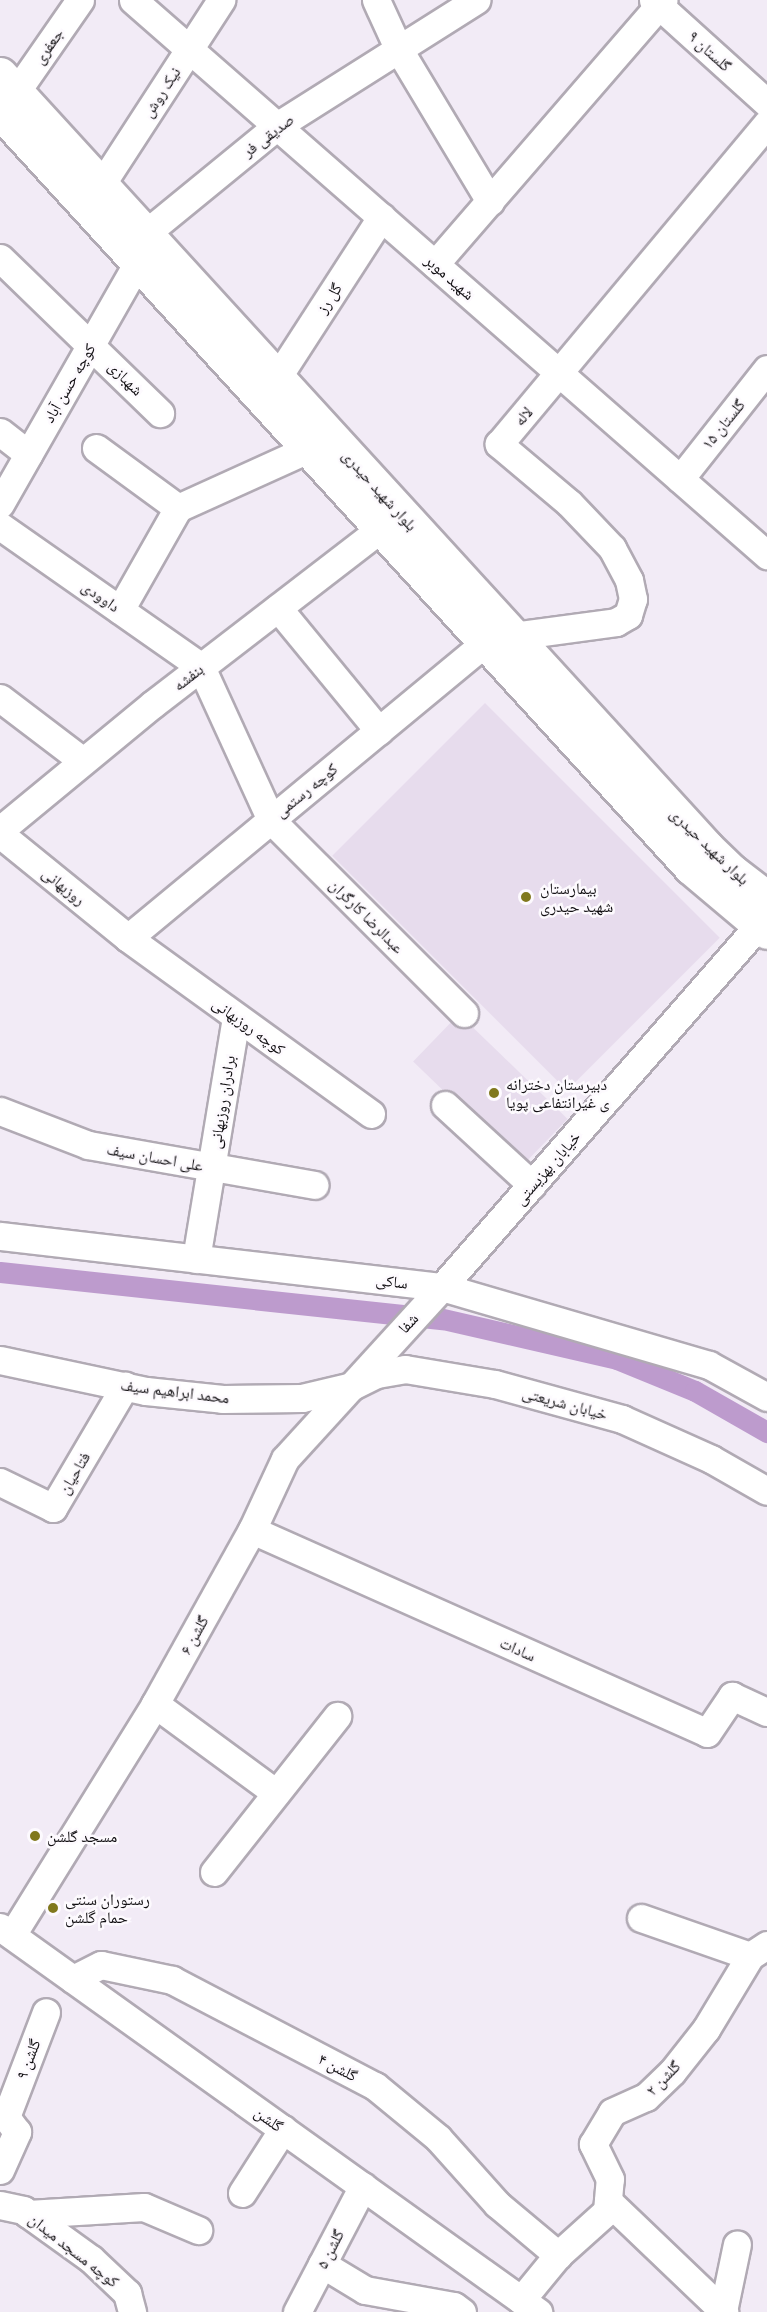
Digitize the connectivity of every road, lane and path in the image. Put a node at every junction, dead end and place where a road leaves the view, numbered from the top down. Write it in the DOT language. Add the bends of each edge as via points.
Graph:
graph roads {
  1 [pos="80,0"];
  2 [pos="133,0"];
  3 [pos="222,0"];
  4 [pos="376,0"];
  5 [pos="476,0"];
  6 [pos="659,2"];
  7 [pos="398,48"];
  8 [pos="189,49"];
  9 [pos="5,93"];
  10 [pos="767,103"];
  11 [pos="767,123"];
  12 [pos="277,126"];
  13 [pos="101,185"];
  14 [pos="490,201"];
  15 [pos="381,217"];
  16 [pos="146,247"];
  17 [pos="0,258"];
  18 [pos="435,264"];
  19 [pos="91,344"];
  20 [pos="767,369"];
  21 [pos="560,374"];
  22 [pos="277,378"];
  23 [pos="160,413"];
  24 [pos="0,432"];
  25 [pos="96,448"];
  26 [pos="308,449"];
  27 [pos="28,454"];
  28 [pos="680,479"];
  29 [pos="0,504"];
  30 [pos="178,508"];
  31 [pos="0,526"];
  32 [pos="380,528"];
  33 [pos="767,555"];
  34 [pos="278,608"];
  35 [pos="120,610"];
  36 [pos="499,640"];
  37 [pos="201,667"];
  38 [pos="0,698"];
  39 [pos="379,731"];
  40 [pos="83,761"];
  41 [pos="271,820"];
  42 [pos="0,832"];
  43 [pos="765,918"];
  44 [pos="128,938"];
  45 [pos="464,1013"];
  46 [pos="236,1017"];
  47 [pos="445,1106"];
  48 [pos="0,1111"];
  49 [pos="371,1114"];
  50 [pos="211,1167"];
  51 [pos="314,1185"];
  52 [pos="532,1185"];
  53 [pos="0,1236"];
  54 [pos="196,1259"];
  55 [pos="435,1294"];
  56 [pos="388,1346"];
  57 [pos="0,1360"];
  58 [pos="125,1386"];
  59 [pos="352,1386"];
  60 [pos="767,1397"];
  61 [pos="0,1482"];
  62 [pos="767,1491"];
  63 [pos="252,1530"];
  64 [pos="155,1704"];
  65 [pos="767,1712"];
  66 [pos="337,1716"];
  67 [pos="276,1793"];
  68 [pos="214,1872"];
  69 [pos="641,1918"];
  70 [pos="6,1931"];
  71 [pos="759,1951"];
  72 [pos="73,1979"];
  73 [pos="46,2012"];
  74 [pos="283,2129"];
  75 [pos="0,2170"];
  76 [pos="363,2186"];
  77 [pos="242,2193"];
  78 [pos="608,2201"];
  79 [pos="0,2205"];
  80 [pos="28,2214"];
  81 [pos="198,2230"];
  82 [pos="737,2244"];
  83 [pos="558,2255"];
  84 [pos="322,2264"];
  85 [pos="529,2306"];
  86 [pos="132,2312"];
  87 [pos="297,2312"];
  88 [pos="462,2312"];
  89 [pos="723,2312"];
  1 -- 9 [label="street, جعفری"];
  2 -- 8 [label="street, شهید موبر"];
  3 -- 8 [label="street, نیک روش"];
  4 -- 7 [label="street"];
  5 -- 7 [label="street, صدیقی فر"];
  6 -- 10 [label="street, گلستان ۹"];
  6 -- 14 [label="street"];
  7 -- 12 [label="street, صدیقی فر"];
  7 -- 14 [label="street"];
  8 -- 12 [label="street, شهید موبر"];
  8 -- 13 [label="street, نیک روش"];
  9 -- 13 [label="main road, بلوار شهید حیدری"];
  9 -- 16 [label="main road, بلوار شهید حیدری"];
  11 -- 21 [label="street, لاله"];
  12 -- 15 [label="street, شهید موبر"];
  12 -- 16 [label="street, صدیقی فر"];
  13 -- 16 [label="main road, بلوار شهید حیدری"];
  14 -- 18 [label="street"];
  15 -- 18 [label="street, شهید موبر"];
  15 -- 22 [label="street, گل رز"];
  16 -- 19 [label="street, کوچه حسن آباد"];
  16 -- 22 [label="main road, بلوار شهید حیدری"];
  16 -- 26 [label="main road, بلوار شهید حیدری"];
  17 -- 19 [label="street, شهبازی"];
  18 -- 21 [label="street, شهید موبر"];
  19 -- 23 [label="street, شهبازی"];
  19 -- 27 [label="street, کوچه حسن آباد"];
  20 -- 28 [label="street, گلستان ۱۵"];
  21 -- 28 [label="street, شهید موبر"];
  21 -- 36 [label="street, لاله" via="499,444 570,503 612,548 629,579 633,599 628,615 616,622"];
  22 -- 36 [label="main road, بلوار شهید حیدری"];
  24 -- 27 [label="street"];
  25 -- 30 [label="street"];
  26 -- 30 [label="street"];
  26 -- 32 [label="main road, بلوار شهید حیدری"];
  27 -- 29 [label="street, کوچه حسن آباد"];
  28 -- 33 [label="street, شهید موبر"];
  30 -- 35 [label="street"];
  31 -- 35 [label="street, داوودی"];
  32 -- 34 [label="street, بنفشه"];
  32 -- 36 [label="main road, بلوار شهید حیدری"];
  34 -- 37 [label="street, بنفشه"];
  34 -- 39 [label="street"];
  35 -- 37 [label="street, داوودی"];
  36 -- 39 [label="street, کوچه رستمی"];
  36 -- 43 [label="main road, بلوار شهید حیدری" via="732,871"];
  37 -- 40 [label="street, بنفشه"];
  37 -- 41 [label="street"];
  38 -- 40 [label="street"];
  39 -- 41 [label="street, کوچه رستمی"];
  40 -- 42 [label="street, بنفشه"];
  41 -- 44 [label="street, کوچه رستمی"];
  41 -- 45 [label="street, عبدالرضا کارگران"];
  42 -- 44 [label="street, روزبهانی"];
  43 -- 52 [label="street, خیابان بهزیستی"];
  44 -- 46 [label="street, کوچه روزبهانی"];
  46 -- 49 [label="street, کوچه روزبهانی"];
  46 -- 50 [label="street, برادران روزبهانی"];
  47 -- 52 [label="street"];
  48 -- 50 [label="street, علی احسان سیف" via="88,1145"];
  50 -- 51 [label="street, علی احسان سیف"];
  50 -- 54 [label="street, برادران روزبهانی"];
  52 -- 55 [label="street, خیابان بهزیستی"];
  53 -- 54 [label="street, ساکی"];
  54 -- 55 [label="street, ساکی"];
  55 -- 56 [label="street, شفا"];
  55 -- 60 [label="street, ساکی" via="709,1365"];
  56 -- 59 [label="street, گلشن ۶"];
  57 -- 58 [label="street, محمد ابراهیم سیف"];
  58 -- 59 [label="street, محمد ابراهیم سیف" via="234,1399 302,1398"];
  58 -- 61 [label="street, فتاحیان" via="53,1508"];
  59 -- 62 [label="street, خیابان شریعتی" via="377,1374 405,1369 495,1384 622,1419 711,1459"];
  59 -- 63 [label="street, گلشن ۶" via="285,1459"];
  63 -- 64 [label="street, گلشن ۶"];
  63 -- 65 [label="street, سادات" via="707,1733 732,1696"];
  64 -- 67 [label="street"];
  64 -- 70 [label="street, گلشن ۶"];
  66 -- 67 [label="street"];
  67 -- 68 [label="street"];
  69 -- 71 [label="street"];
  70 -- 72 [label="street, گلشن"];
  71 -- 78 [label="street, گلشن ۲" via="672,2072 646,2097 612,2112 593,2144 610,2179"];
  72 -- 74 [label="street, گلشن"];
  72 -- 83 [label="street, گلشن ۴" via="101,1965 172,1980 375,2086 438,2138 497,2204"];
  73 -- 75 [label="street, گلشن ۹" via="6,2117 17,2132"];
  74 -- 76 [label="street, گلشن"];
  74 -- 77 [label="street"];
  76 -- 84 [label="street, گلشن ۵"];
  76 -- 85 [label="street, گلشن"];
  78 -- 83 [label="street" via="607,2211"];
  78 -- 89 [label="street"];
  79 -- 80 [label="street, کوچه مسجد میدان"];
  80 -- 81 [label="street" via="144,2207"];
  80 -- 86 [label="street, کوچه مسجد میدان" via="91,2259 128,2293"];
  82 -- 89 [label="street"];
  83 -- 85 [label="street"];
  84 -- 87 [label="street, گلشن ۵"];
  84 -- 88 [label="street" via="365,2290 454,2306"];
}
